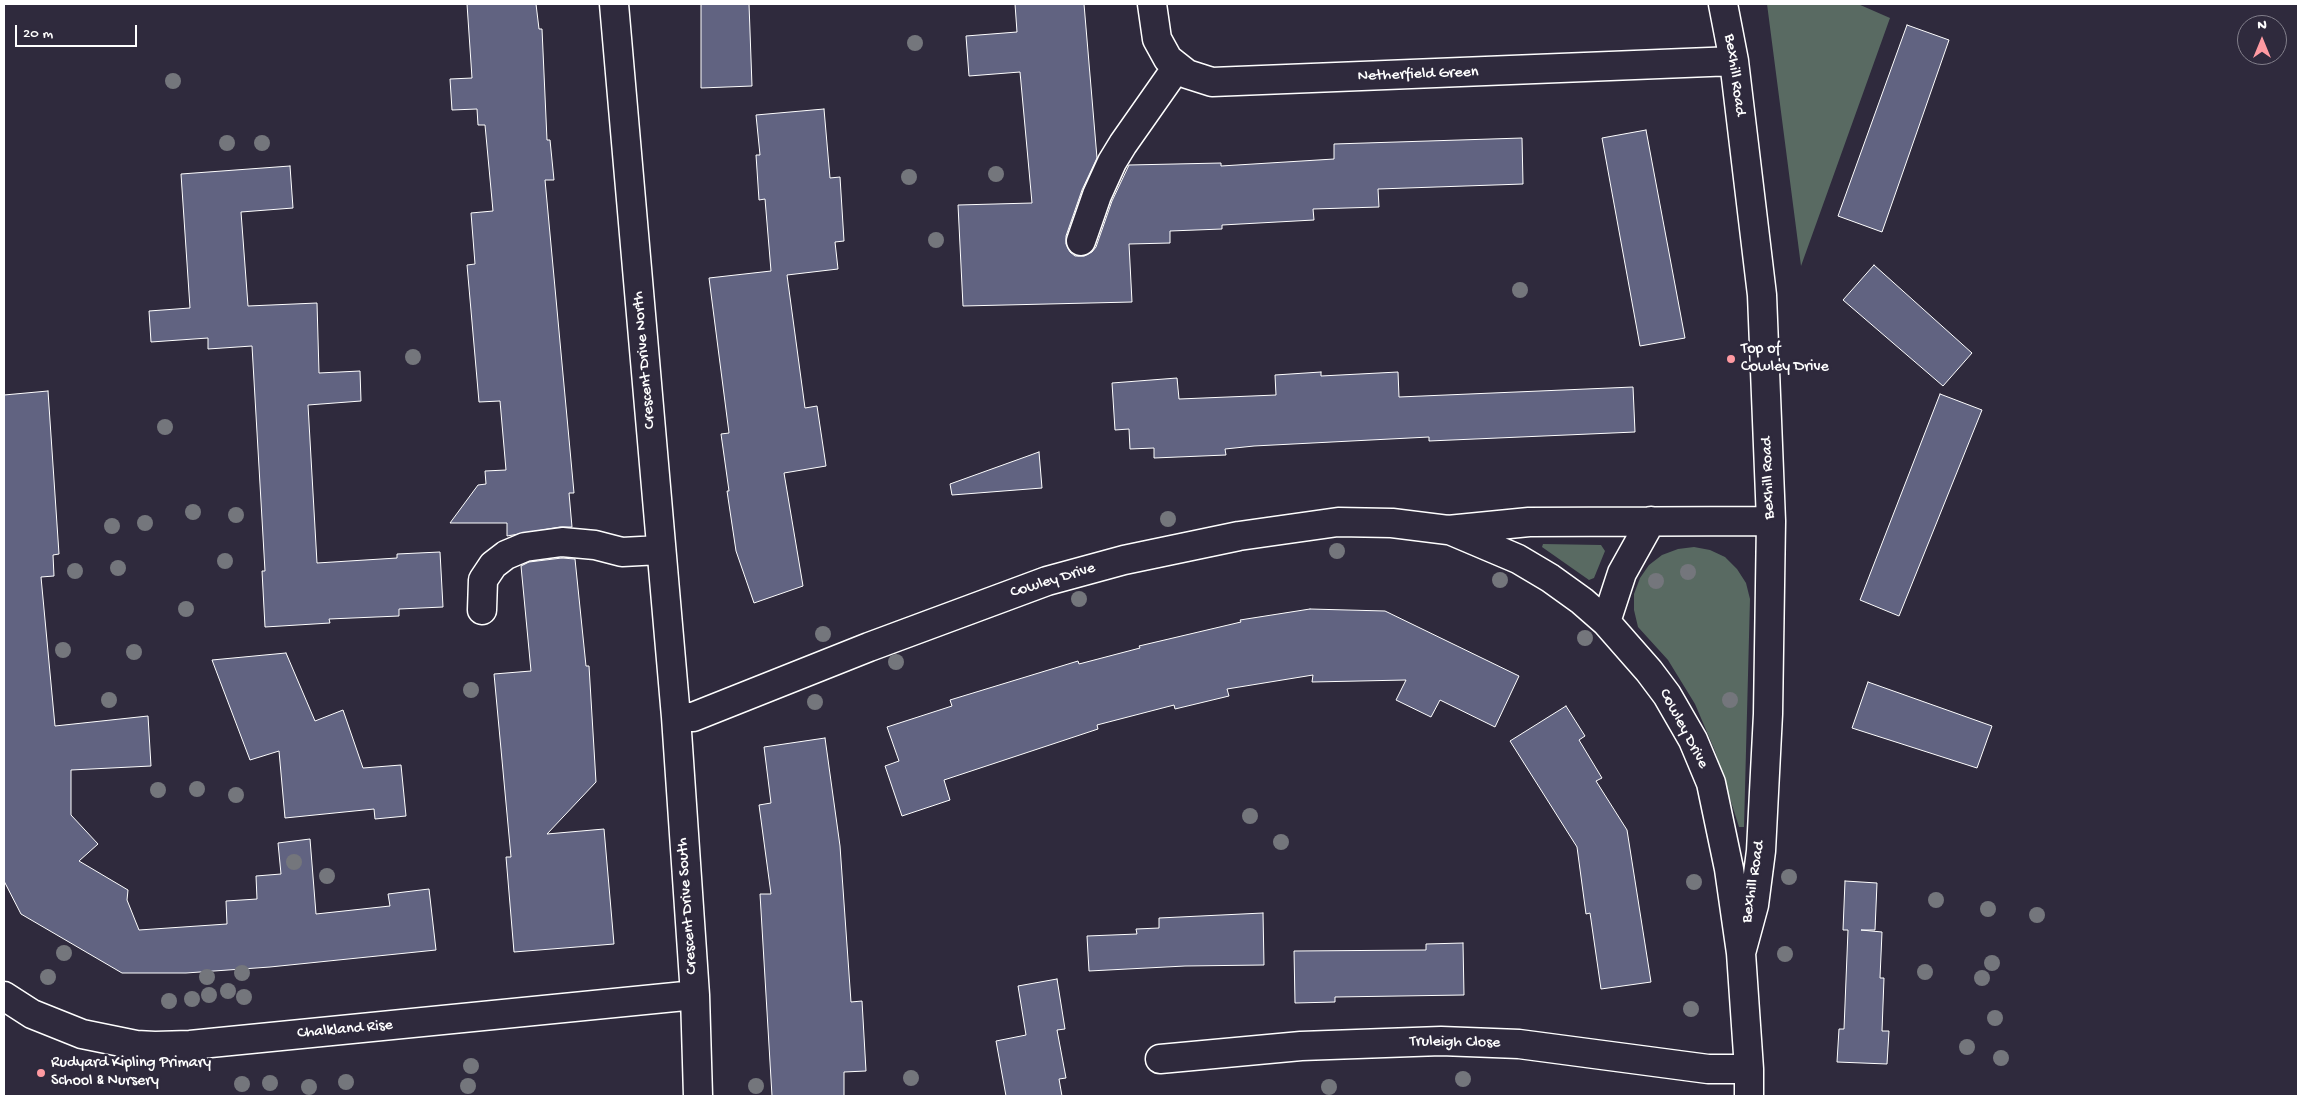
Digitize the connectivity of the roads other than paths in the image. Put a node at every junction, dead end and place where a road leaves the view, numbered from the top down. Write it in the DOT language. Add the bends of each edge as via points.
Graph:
graph roads {
  1 [pos="614,4"];
  2 [pos="1152,4"];
  3 [pos="1723,4"];
  4 [pos="1734,61"];
  5 [pos="1177,67"];
  6 [pos="1081,241"];
  7 [pos="1651,521"];
  8 [pos="1771,521"];
  9 [pos="1448,530"];
  10 [pos="660,550"];
  11 [pos="482,610"];
  12 [pos="1606,622"];
  13 [pos="676,717"];
  14 [pos="1740,953"];
  15 [pos="695,995"];
  16 [pos="4,996"];
  17 [pos="1160,1059"];
  18 [pos="1749,1069"];
  19 [pos="698,1096"];
  20 [pos="1749,1096"];
  1 -- 10 [label="street, Crescent Drive North"];
  2 -- 5 [label="street, Netherfield Green" via="1157,39 1168,59"];
  3 -- 4 [label="street, Bexhill Road"];
  4 -- 5 [label="street, Netherfield Green" via="1225,83 1199,79"];
  4 -- 8 [label="street, Bexhill Road" via="1762,295"];
  5 -- 6 [label="street" via="1112,162"];
  7 -- 8 [label="street, Cowley Drive"];
  7 -- 9 [label="street, Cowley Drive" via="1529,522"];
  7 -- 12 [label="street" via="1622,573"];
  8 -- 14 [label="street, Bexhill Road" via="1768,714 1761,851 1754,904"];
  9 -- 12 [label="street, Cowley Drive" via="1518,559 1561,585"];
  9 -- 13 [label="street, Cowley Drive" via="1387,523 1338,522 1239,536 1124,560 1047,581 693,717"];
  10 -- 11 [label="street" via="622,552 562,542 524,546 506,555 483,580"];
  10 -- 13 [label="street, Crescent Drive North"];
  12 -- 14 [label="street, Cowley Drive" via="1667,695 1693,740 1711,783 1729,869"];
  13 -- 15 [label="street, Crescent Drive South"];
  14 -- 18 [label="street, Cowley Drive"];
  15 -- 16 [label="street, Chalkland Rise" via="155,1046 82,1034 32,1014"];
  15 -- 19 [label="street, Crescent Drive South"];
  17 -- 18 [label="street, Truleigh Close" via="1301,1046 1441,1041 1518,1044 1708,1069"];
  18 -- 20 [label="street, Cowley Drive"];
}
